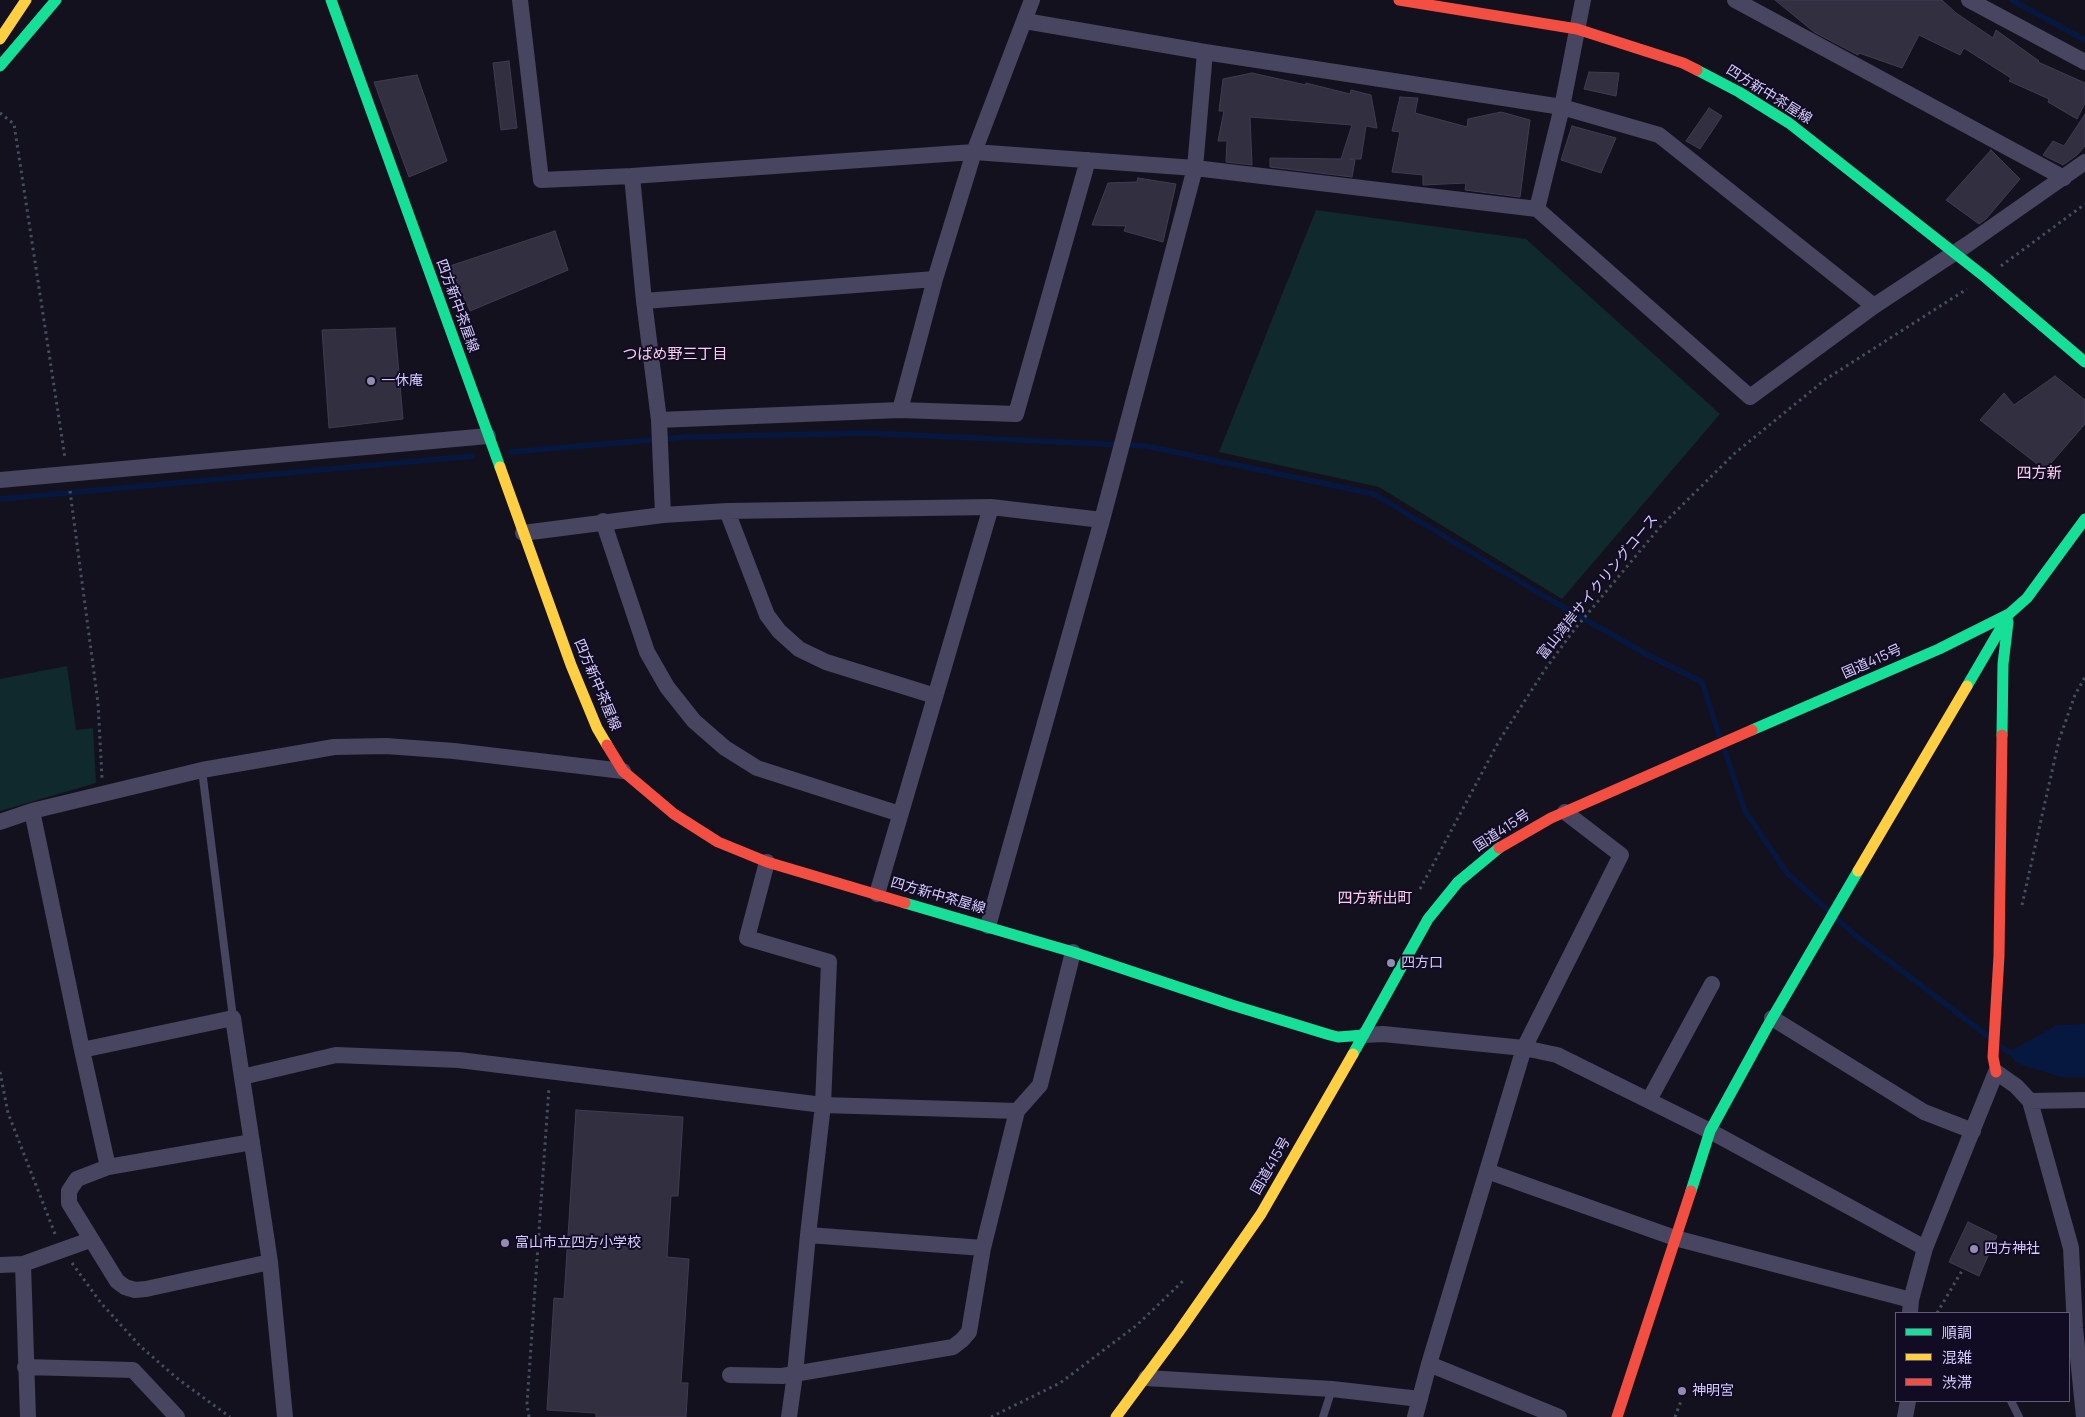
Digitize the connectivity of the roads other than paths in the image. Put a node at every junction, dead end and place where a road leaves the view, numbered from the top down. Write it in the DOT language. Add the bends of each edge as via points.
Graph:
graph roads {
  1 [pos="26,0"];
  2 [pos="56,0"];
  3 [pos="331,0"];
  4 [pos="520,0"];
  5 [pos="1032,0"];
  6 [pos="1399,0"];
  7 [pos="1583,0"];
  8 [pos="1735,0"];
  9 [pos="1969,0"];
  10 [pos="1024,21"];
  11 [pos="1578,29"];
  12 [pos="0,39"];
  13 [pos="1205,52"];
  14 [pos="2085,62"];
  15 [pos="0,66"];
  16 [pos="1562,107"];
  17 [pos="974,152"];
  18 [pos="1088,160"];
  19 [pos="2085,162"];
  20 [pos="1195,168"];
  21 [pos="632,176"];
  22 [pos="2064,178"];
  23 [pos="1537,209"];
  24 [pos="1954,252"];
  25 [pos="935,280"];
  26 [pos="644,301"];
  27 [pos="1874,306"];
  28 [pos="2085,362"];
  29 [pos="900,410"];
  30 [pos="659,420"];
  31 [pos="488,436"];
  32 [pos="0,480"];
  33 [pos="991,507"];
  34 [pos="727,511"];
  35 [pos="664,515"];
  36 [pos="2085,519"];
  37 [pos="1102,520"];
  38 [pos="603,521"];
  39 [pos="523,533"];
  40 [pos="2008,614"];
  41 [pos="935,696"];
  42 [pos="202,770"];
  43 [pos="623,771"];
  44 [pos="32,811"];
  45 [pos="1565,812"];
  46 [pos="900,814"];
  47 [pos="0,822"];
  48 [pos="767,862"];
  49 [pos="877,894"];
  50 [pos="988,926"];
  51 [pos="1073,952"];
  52 [pos="1712,984"];
  53 [pos="233,1018"];
  54 [pos="1772,1018"];
  55 [pos="1364,1035"];
  56 [pos="1524,1048"];
  57 [pos="82,1050"];
  58 [pos="1994,1065"];
  59 [pos="242,1077"];
  60 [pos="1649,1100"];
  61 [pos="2085,1100"];
  62 [pos="2030,1101"];
  63 [pos="823,1105"];
  64 [pos="1017,1111"];
  65 [pos="1710,1131"];
  66 [pos="1973,1131"];
  67 [pos="252,1142"];
  68 [pos="108,1167"];
  69 [pos="1487,1171"];
  70 [pos="808,1234"];
  71 [pos="1675,1238"];
  72 [pos="90,1240"];
  73 [pos="984,1248"];
  74 [pos="1925,1248"];
  75 [pos="2078,1248"];
  76 [pos="270,1262"];
  77 [pos="23,1264"];
  78 [pos="0,1266"];
  79 [pos="1910,1307"];
  80 [pos="2072,1328"];
  81 [pos="1429,1364"];
  82 [pos="25,1368"];
  83 [pos="795,1374"];
  84 [pos="730,1375"];
  85 [pos="1146,1378"];
  86 [pos="2083,1388"];
  87 [pos="1332,1389"];
  88 [pos="1420,1399"];
  89 [pos="1908,1402"];
  90 [pos="2012,1402"];
  91 [pos="165,1411"];
  92 [pos="1530,1412"];
  93 [pos="28,1417"];
  94 [pos="177,1417"];
  95 [pos="285,1417"];
  96 [pos="789,1417"];
  97 [pos="1116,1417"];
  98 [pos="1322,1417"];
  99 [pos="1415,1417"];
  100 [pos="1559,1417"];
  101 [pos="1617,1417"];
  102 [pos="1905,1417"];
  103 [pos="2019,1417"];
  104 [pos="2084,1417"];
  1 -- 12 [label="main road"];
  2 -- 15 [label="main road"];
  3 -- 31 [label="main road, 四方新中茶屋線"];
  4 -- 21 [label="street" via="541,180"];
  5 -- 10 [label="street"];
  6 -- 11 [label="main road, 四方新中茶屋線"];
  7 -- 11 [label="street"];
  8 -- 22 [label="street"];
  9 -- 14 [label="street"];
  10 -- 13 [label="street"];
  10 -- 17 [label="street"];
  11 -- 16 [label="street"];
  11 -- 24 [label="main road, 四方新中茶屋線" via="1683,63 1739,92 1789,123"];
  13 -- 16 [label="street"];
  13 -- 20 [label="street"];
  16 -- 23 [label="street"];
  16 -- 27 [label="street" via="1659,135"];
  17 -- 18 [label="street"];
  17 -- 21 [label="street"];
  17 -- 25 [label="street"];
  18 -- 20 [label="street"];
  18 -- 29 [label="street" via="1016,414"];
  19 -- 22 [label="street"];
  20 -- 23 [label="street"];
  20 -- 37 [label="street"];
  21 -- 26 [label="street"];
  22 -- 24 [label="street"];
  23 -- 27 [label="street" via="1750,397"];
  24 -- 27 [label="street"];
  24 -- 28 [label="main road, 四方新中茶屋線"];
  25 -- 26 [label="street"];
  25 -- 29 [label="street"];
  26 -- 30 [label="street"];
  29 -- 30 [label="street"];
  30 -- 35 [label="street"];
  31 -- 32 [label="street"];
  31 -- 39 [label="main road, 四方新中茶屋線"];
  33 -- 34 [label="street"];
  33 -- 37 [label="street"];
  33 -- 41 [label="street"];
  34 -- 35 [label="street"];
  34 -- 41 [label="street" via="767,615 799,649 826,662"];
  35 -- 38 [label="street"];
  36 -- 40 [label="main road, 国道415号" via="2028,598"];
  37 -- 50 [label="street"];
  38 -- 39 [label="street"];
  38 -- 46 [label="street" via="647,652 667,687 694,721 725,748 757,768"];
  39 -- 43 [label="main road, 四方新中茶屋線" via="597,728"];
  40 -- 45 [label="main road, 国道415号" via="1939,649"];
  40 -- 54 [label="main road"];
  40 -- 58 [label="main road" via="2004,664 2000,956"];
  41 -- 46 [label="street"];
  42 -- 43 [label="street" via="334,747 386,746"];
  42 -- 44 [label="street"];
  42 -- 53 [label="lane"];
  43 -- 48 [label="main road, 四方新中茶屋線" via="674,814 718,842"];
  44 -- 47 [label="street"];
  44 -- 57 [label="street"];
  45 -- 55 [label="main road, 国道415号" via="1492,852 1458,882 1428,919"];
  45 -- 56 [label="street" via="1621,855"];
  46 -- 49 [label="street"];
  48 -- 49 [label="main road, 四方新中茶屋線"];
  48 -- 63 [label="street" via="747,938 829,962"];
  49 -- 50 [label="main road, 四方新中茶屋線"];
  50 -- 51 [label="main road, 四方新中茶屋線"];
  51 -- 55 [label="main road, 四方新中茶屋線" via="1330,1035"];
  51 -- 64 [label="street" via="1040,1085"];
  52 -- 60 [label="street"];
  53 -- 57 [label="street"];
  53 -- 59 [label="street"];
  54 -- 65 [label="main road"];
  54 -- 66 [label="street" via="1924,1112"];
  55 -- 56 [label="street" via="1383,1034"];
  55 -- 85 [label="main road, 国道415号" via="1261,1214"];
  56 -- 60 [label="street" via="1557,1055"];
  56 -- 69 [label="street"];
  57 -- 68 [label="street"];
  58 -- 62 [label="street"];
  58 -- 66 [label="street"];
  59 -- 63 [label="street" via="336,1055 459,1060"];
  59 -- 67 [label="street"];
  60 -- 65 [label="street"];
  61 -- 62 [label="street"];
  62 -- 75 [label="street"];
  63 -- 64 [label="street"];
  63 -- 70 [label="street"];
  64 -- 73 [label="street"];
  65 -- 71 [label="main road"];
  65 -- 74 [label="street"];
  66 -- 74 [label="street"];
  67 -- 68 [label="street"];
  67 -- 76 [label="street"];
  68 -- 72 [label="street" via="76,1179 69,1191 68,1203"];
  69 -- 71 [label="street"];
  69 -- 81 [label="street"];
  70 -- 73 [label="street"];
  70 -- 83 [label="street"];
  71 -- 79 [label="street"];
  71 -- 101 [label="main road"];
  72 -- 76 [label="street" via="118,1282 135,1290"];
  72 -- 77 [label="street"];
  73 -- 83 [label="street" via="969,1332 953,1347"];
  74 -- 79 [label="street"];
  75 -- 80 [label="street"];
  76 -- 95 [label="street"];
  77 -- 78 [label="street"];
  77 -- 82 [label="street"];
  80 -- 86 [label="street"];
  81 -- 88 [label="street"];
  81 -- 92 [label="street"];
  82 -- 91 [label="street" via="133,1370"];
  82 -- 93 [label="street"];
  83 -- 84 [label="street"];
  83 -- 96 [label="street"];
  85 -- 87 [label="street"];
  85 -- 97 [label="main road, 国道415号"];
  86 -- 104 [label="street"];
  87 -- 88 [label="street"];
  87 -- 98 [label="lane"];
  88 -- 99 [label="street"];
  89 -- 102 [label="street"];
  90 -- 103 [label="lane"];
  91 -- 94 [label="street"];
  92 -- 100 [label="street"];
}
